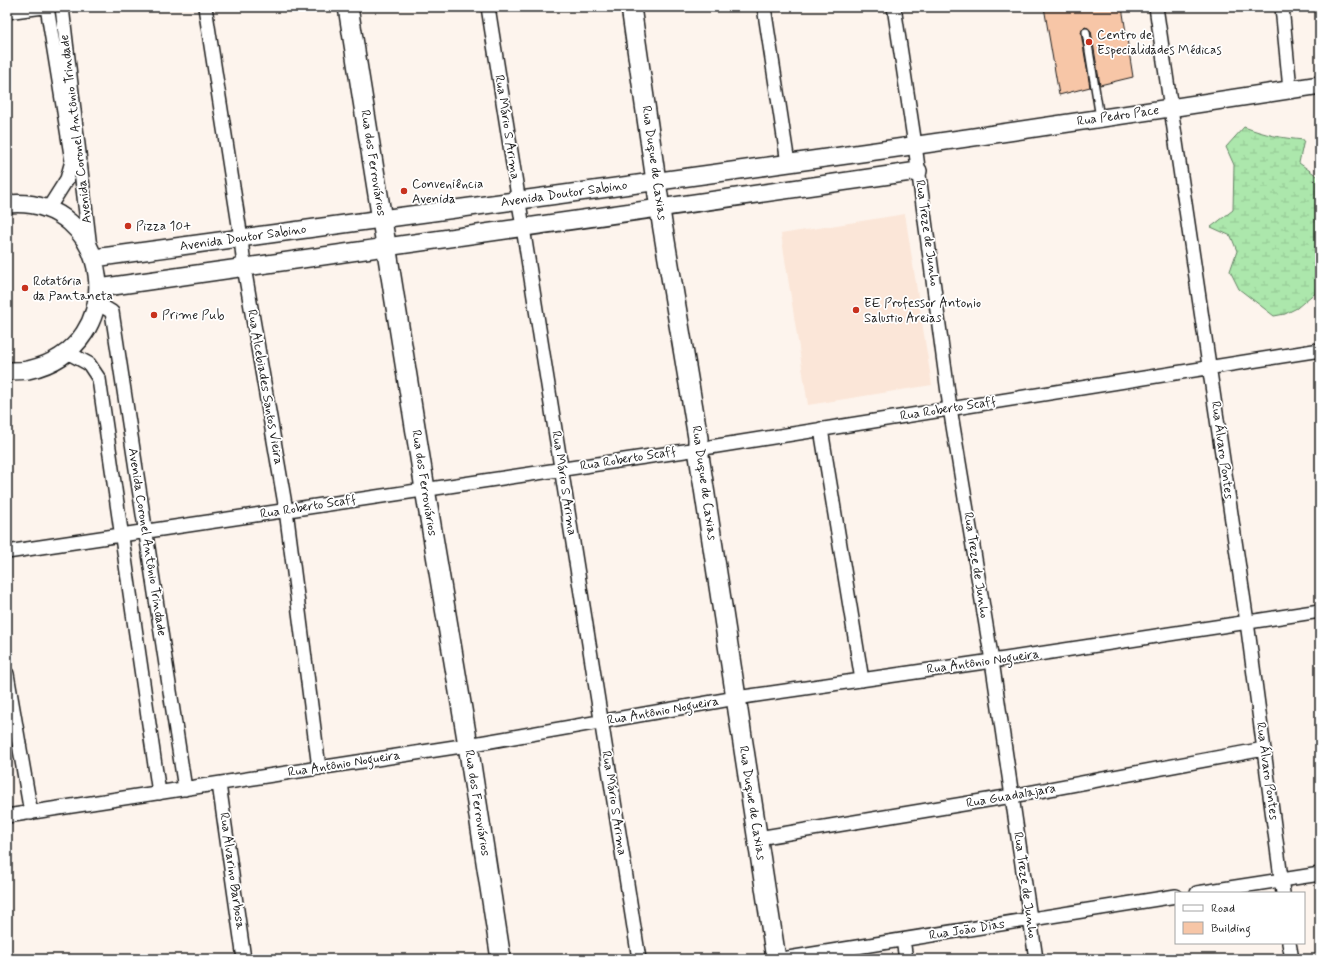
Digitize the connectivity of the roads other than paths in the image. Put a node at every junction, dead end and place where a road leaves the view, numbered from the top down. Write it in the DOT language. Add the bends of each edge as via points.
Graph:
graph roads {
  1 [pos="43,7"];
  2 [pos="46,7"];
  3 [pos="62,7"];
  4 [pos="206,7"];
  5 [pos="348,7"];
  6 [pos="488,7"];
  7 [pos="631,7"];
  8 [pos="764,7"];
  9 [pos="894,7"];
  10 [pos="1156,7"];
  11 [pos="1282,7"];
  12 [pos="7,12"];
  13 [pos="1086,32"];
  14 [pos="1320,85"];
  15 [pos="1290,89"];
  16 [pos="1172,108"];
  17 [pos="1100,118"];
  18 [pos="915,145"];
  19 [pos="788,163"];
  20 [pos="918,171"];
  21 [pos="657,181"];
  22 [pos="519,200"];
  23 [pos="7,204"];
  24 [pos="660,208"];
  25 [pos="48,209"];
  26 [pos="382,219"];
  27 [pos="523,227"];
  28 [pos="241,238"];
  29 [pos="387,247"];
  30 [pos="92,254"];
  31 [pos="244,267"];
  32 [pos="98,295"];
  33 [pos="1320,350"];
  34 [pos="67,352"];
  35 [pos="1210,367"];
  36 [pos="7,371"];
  37 [pos="950,408"];
  38 [pos="821,429"];
  39 [pos="698,448"];
  40 [pos="562,469"];
  41 [pos="425,489"];
  42 [pos="286,510"];
  43 [pos="146,531"];
  44 [pos="122,535"];
  45 [pos="7,552"];
  46 [pos="1320,611"];
  47 [pos="1247,622"];
  48 [pos="992,661"];
  49 [pos="7,674"];
  50 [pos="862,680"];
  51 [pos="736,698"];
  52 [pos="602,723"];
  53 [pos="468,745"];
  54 [pos="1264,749"];
  55 [pos="319,768"];
  56 [pos="219,784"];
  57 [pos="185,789"];
  58 [pos="159,793"];
  59 [pos="1012,796"];
  60 [pos="31,813"];
  61 [pos="7,816"];
  62 [pos="758,838"];
  63 [pos="1320,874"];
  64 [pos="1281,880"];
  65 [pos="1203,892"];
  66 [pos="1283,892"];
  67 [pos="1175,896"];
  68 [pos="1030,919"];
  69 [pos="903,940"];
  70 [pos="1289,944"];
  71 [pos="244,959"];
  72 [pos="502,959"];
  73 [pos="639,959"];
  74 [pos="776,959"];
  75 [pos="782,959"];
  76 [pos="906,959"];
  77 [pos="1036,959"];
  78 [pos="1292,959"];
  1 -- 12 [label="street"];
  2 -- 25 [label="street, Avenida Coronel Antônio Trindade" via="72,161 68,179"];
  3 -- 30 [label="street, Avenida Coronel Antônio Trindade"];
  4 -- 28 [label="street, Rua Alcebiades Santos Vieira"];
  5 -- 26 [label="main road, Rua dos Ferroviários"];
  6 -- 22 [label="street, Rua Mário S Arima"];
  7 -- 21 [label="main road, Rua Duque de Caxias"];
  8 -- 19 [label="street"];
  9 -- 18 [label="street"];
  10 -- 16 [label="street, Rua Álvaro Pontes"];
  11 -- 15 [label="street"];
  13 -- 17 [label="lane"];
  14 -- 15 [label="street, Rua Pedro Pace"];
  15 -- 16 [label="street, Rua Pedro Pace"];
  16 -- 17 [label="street, Rua Pedro Pace"];
  16 -- 35 [label="street, Rua Álvaro Pontes"];
  17 -- 18 [label="street, Rua Pedro Pace"];
  18 -- 19 [label="street, Avenida Doutor Sabino"];
  18 -- 20 [label="street, Rua Treze de Junho"];
  19 -- 21 [label="street, Avenida Doutor Sabino"];
  20 -- 24 [label="street, Avenida Doutor Sabino"];
  20 -- 37 [label="street, Rua Treze de Junho"];
  21 -- 22 [label="street, Avenida Doutor Sabino"];
  21 -- 24 [label="main road, Rua Duque de Caxias"];
  22 -- 26 [label="street, Avenida Doutor Sabino"];
  22 -- 27 [label="street, Rua Mário S Arima"];
  23 -- 25 [label="street" via="21,203"];
  24 -- 27 [label="street, Avenida Doutor Sabino"];
  24 -- 39 [label="main road, Rua Duque de Caxias"];
  25 -- 30 [label="street" via="63,217 76,229"];
  26 -- 28 [label="street, Avenida Doutor Sabino"];
  26 -- 29 [label="main road, Rua dos Ferroviários"];
  27 -- 29 [label="street, Avenida Doutor Sabino"];
  27 -- 40 [label="street, Rua Mário S Arima"];
  28 -- 30 [label="street, Avenida Doutor Sabino"];
  28 -- 31 [label="street, Rua Alcebiades Santos Vieira"];
  29 -- 31 [label="street, Avenida Doutor Sabino"];
  29 -- 41 [label="main road, Rua dos Ferroviários"];
  30 -- 32 [label="street" via="98,273"];
  31 -- 32 [label="street, Avenida Doutor Sabino"];
  31 -- 42 [label="street, Rua Alcebiades Santos Vieira"];
  32 -- 34 [label="street" via="91,322 81,338"];
  32 -- 43 [label="street, Avenida Coronel Antônio Trindade" via="112,312"];
  33 -- 35 [label="street, Rua Roberto Scaff"];
  34 -- 36 [label="street" via="48,364 27,370"];
  34 -- 44 [label="street, Avenida Coronel Antônio Trindade" via="89,364 99,379"];
  35 -- 37 [label="street, Rua Roberto Scaff"];
  35 -- 47 [label="street, Rua Álvaro Pontes"];
  37 -- 38 [label="street, Rua Roberto Scaff"];
  37 -- 48 [label="street, Rua Treze de Junho"];
  38 -- 39 [label="street, Rua Roberto Scaff"];
  38 -- 50 [label="street"];
  39 -- 40 [label="street, Rua Roberto Scaff"];
  39 -- 51 [label="main road, Rua Duque de Caxias"];
  40 -- 41 [label="street, Rua Roberto Scaff"];
  40 -- 52 [label="street, Rua Mário S Arima"];
  41 -- 42 [label="street, Rua Roberto Scaff"];
  41 -- 53 [label="main road, Rua dos Ferroviários"];
  42 -- 43 [label="street, Rua Roberto Scaff"];
  42 -- 55 [label="street, Rua Alcebiades Santos Vieira"];
  43 -- 44 [label="street, Rua Roberto Scaff"];
  43 -- 57 [label="street, Avenida Coronel Antônio Trindade"];
  44 -- 45 [label="street, Rua Roberto Scaff"];
  44 -- 58 [label="street, Avenida Coronel Antônio Trindade"];
  46 -- 47 [label="street, Rua Antônio Nogueira"];
  47 -- 48 [label="street, Rua Antônio Nogueira"];
  47 -- 54 [label="street, Rua Álvaro Pontes"];
  48 -- 50 [label="street, Rua Antônio Nogueira"];
  48 -- 59 [label="street, Rua Treze de Junho"];
  49 -- 60 [label="street"];
  50 -- 51 [label="street, Rua Antônio Nogueira"];
  51 -- 52 [label="street, Rua Antônio Nogueira"];
  51 -- 62 [label="main road, Rua Duque de Caxias"];
  52 -- 53 [label="street, Rua Antônio Nogueira"];
  52 -- 73 [label="street, Rua Mário S Arima"];
  53 -- 55 [label="street, Rua Antônio Nogueira"];
  53 -- 72 [label="main road, Rua dos Ferroviários"];
  54 -- 59 [label="street, Rua Guadalajara"];
  54 -- 64 [label="street, Rua Álvaro Pontes"];
  55 -- 56 [label="street, Rua Antônio Nogueira"];
  56 -- 57 [label="street, Rua Antônio Nogueira"];
  56 -- 71 [label="street, Rua Alvarino Barbosa"];
  57 -- 58 [label="street, Rua Antônio Nogueira"];
  58 -- 60 [label="street, Rua Antônio Nogueira"];
  59 -- 62 [label="street, Rua Guadalajara"];
  59 -- 68 [label="street, Rua Treze de Junho"];
  60 -- 61 [label="street, Rua Antônio Nogueira"];
  62 -- 74 [label="main road, Rua Duque de Caxias"];
  63 -- 64 [label="street"];
  64 -- 65 [label="street"];
  64 -- 66 [label="street, Rua Álvaro Pontes"];
  67 -- 68 [label="street, Rua João Dias"];
  68 -- 69 [label="street, Rua João Dias"];
  68 -- 77 [label="street, Rua Treze de Junho"];
  69 -- 75 [label="street, Rua João Dias"];
  69 -- 76 [label="street"];
  70 -- 78 [label="street"];
}
